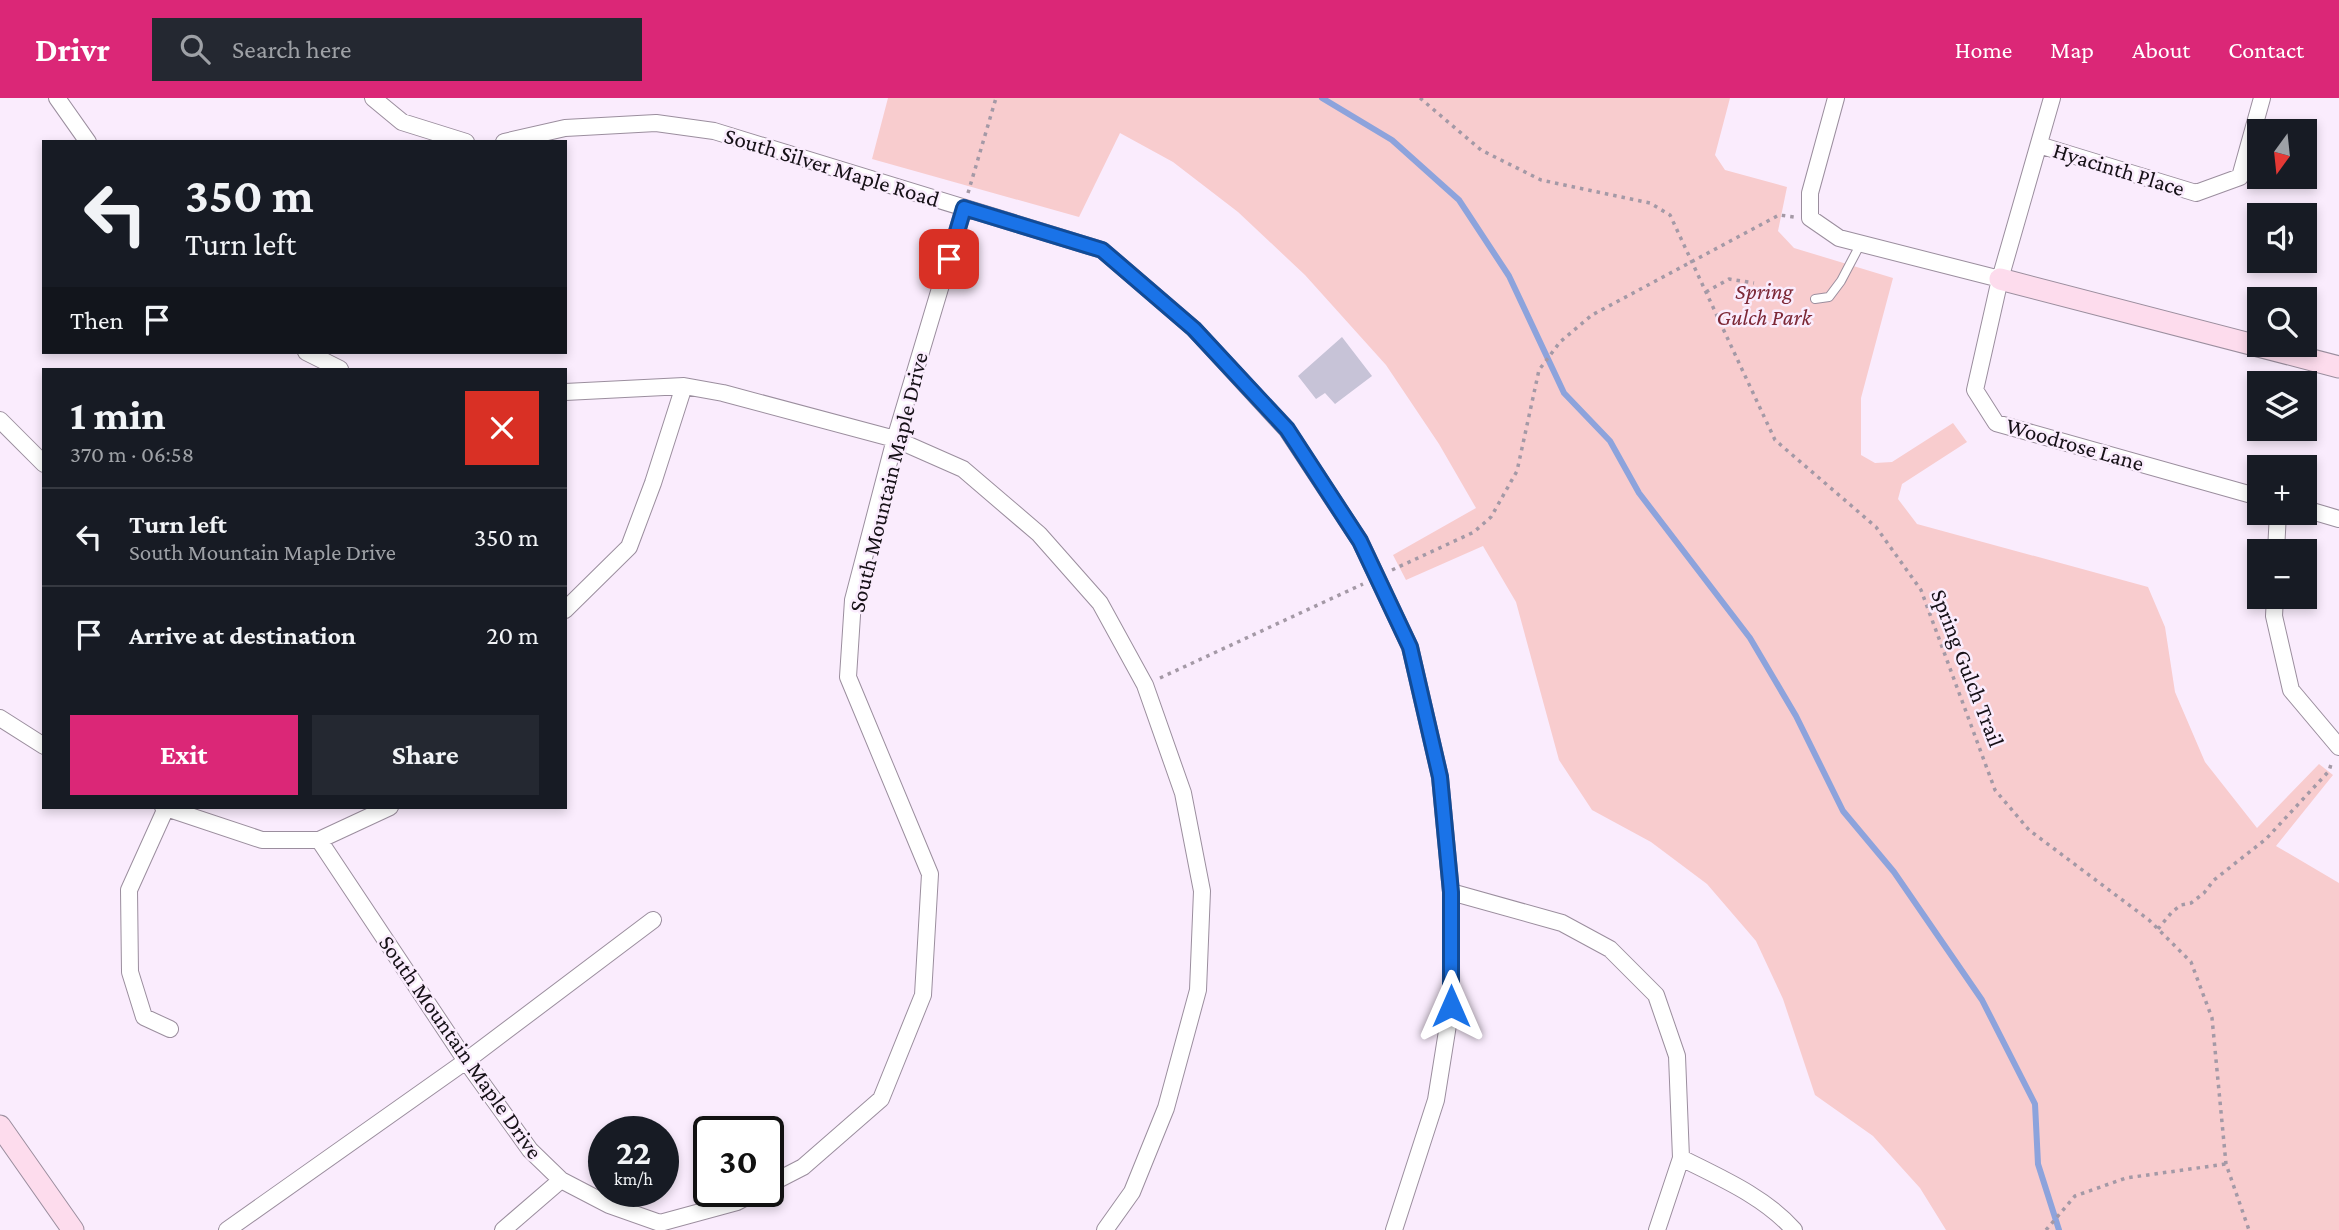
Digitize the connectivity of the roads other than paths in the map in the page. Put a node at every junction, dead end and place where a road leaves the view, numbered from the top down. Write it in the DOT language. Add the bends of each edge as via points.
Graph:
graph roads {
  1 [pos="57,98"];
  2 [pos="373,98"];
  3 [pos="1836,98"];
  4 [pos="2052,98"];
  5 [pos="2262,98"];
  6 [pos="87,140"];
  7 [pos="460,140"];
  8 [pos="513,140"];
  9 [pos="2039,145"];
  10 [pos="964,208"];
  11 [pos="1861,243"];
  12 [pos="2000,279"];
  13 [pos="1815,299"];
  14 [pos="310,354"];
  15 [pos="2339,367"];
  16 [pos="338,368"];
  17 [pos="684,386"];
  18 [pos="567,392"];
  19 [pos="0,420"];
  20 [pos="895,439"];
  21 [pos="42,462"];
  22 [pos="2247,493"];
  23 [pos="2317,513"];
  24 [pos="2339,519"];
  25 [pos="567,608"];
  26 [pos="2274,609"];
  27 [pos="0,718"];
  28 [pos="42,745"];
  29 [pos="2338,746"];
  30 [pos="165,809"];
  31 [pos="168,809"];
  32 [pos="386,809"];
  33 [pos="319,840"];
  34 [pos="1451,892"];
  35 [pos="653,920"];
  36 [pos="170,1029"];
  37 [pos="466,1061"];
  38 [pos="0,1126"];
  39 [pos="1681,1158"];
  40 [pos="784,1177"];
  41 [pos="561,1180"];
  42 [pos="721,1207"];
  43 [pos="660,1226"];
  44 [pos="73,1230"];
  45 [pos="227,1230"];
  46 [pos="503,1230"];
  47 [pos="1105,1230"];
  48 [pos="1394,1230"];
  49 [pos="1657,1230"];
  50 [pos="1794,1230"];
  1 -- 6 [label="street"];
  2 -- 7 [label="street" via="402,122"];
  3 -- 11 [label="street" via="1810,192 1810,218 1839,238"];
  4 -- 9 [label="street, Woodrose Lane"];
  5 -- 9 [label="street, Hyacinth Place" via="2240,177 2196,193"];
  8 -- 10 [label="street, South Silver Maple Road" via="565,128 656,123 714,131"];
  9 -- 12 [label="street, Woodrose Lane"];
  10 -- 20 [label="street, South Mountain Maple Drive"];
  10 -- 34 [label="street, South Silver Maple Road" via="1102,250 1194,329 1287,429 1360,541 1410,647 1440,777"];
  11 -- 12 [label="street"];
  11 -- 13 [label="lane" via="1829,297"];
  12 -- 15 [label="street"];
  12 -- 22 [label="street, Woodrose Lane" via="1975,390 1996,423"];
  14 -- 16 [label="street"];
  17 -- 18 [label="street"];
  17 -- 20 [label="street"];
  17 -- 25 [label="street" via="629,547"];
  19 -- 21 [label="street"];
  20 -- 40 [label="street, South Mountain Maple Drive" via="853,600 848,677 930,874 923,995 881,1098 803,1167"];
  20 -- 47 [label="street" via="963,469 1039,534 1100,603 1145,685 1183,793 1202,891 1198,990 1166,1108 1132,1192"];
  23 -- 24 [label="street"];
  26 -- 29 [label="street" via="2291,690"];
  27 -- 28 [label="street"];
  30 -- 36 [label="street" via="129,890 130,972 144,1017"];
  31 -- 33 [label="street" via="262,840"];
  32 -- 33 [label="street"];
  33 -- 37 [label="street, South Mountain Maple Drive"];
  34 -- 39 [label="street" via="1562,923 1610,949 1656,996 1677,1056"];
  34 -- 48 [label="street, South Silver Maple Road" via="1451,1006 1436,1100"];
  35 -- 37 [label="street"];
  37 -- 41 [label="street, South Mountain Maple Drive" via="530,1150"];
  37 -- 45 [label="street"];
  38 -- 44 [label="street"];
  39 -- 49 [label="street"];
  39 -- 50 [label="street" via="1779,1213"];
  41 -- 43 [label="street, South Mountain Maple Drive"];
  41 -- 46 [label="street"];
  42 -- 43 [label="street, South Mountain Maple Drive"];
}
